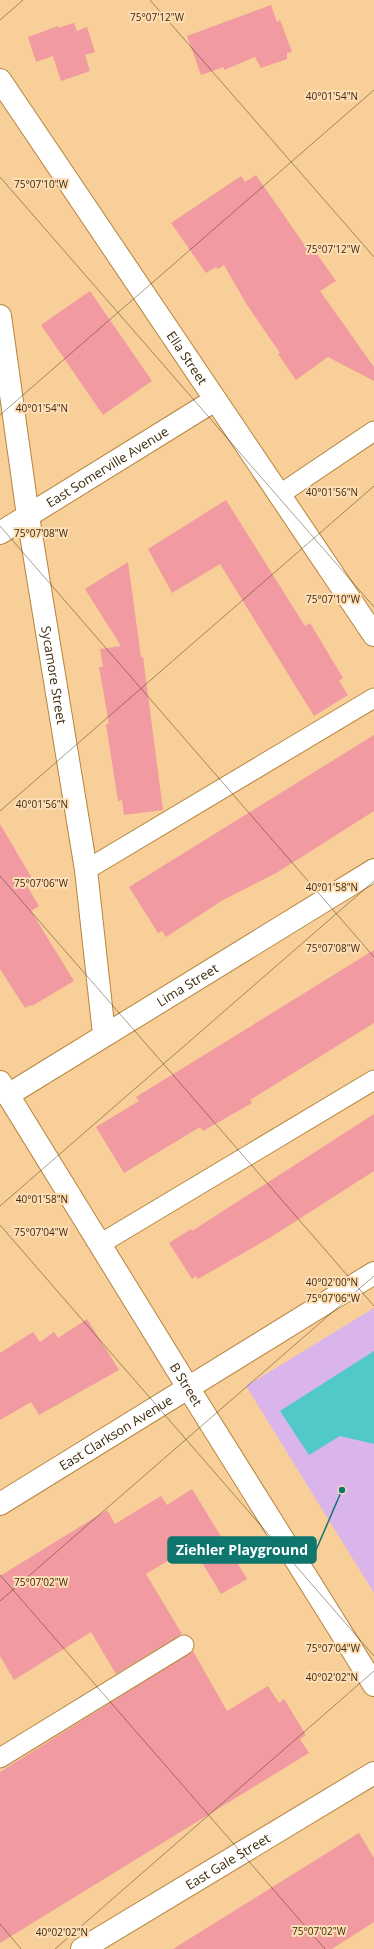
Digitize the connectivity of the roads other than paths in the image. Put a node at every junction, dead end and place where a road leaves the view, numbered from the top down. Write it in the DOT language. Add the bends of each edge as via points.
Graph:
graph roads {
  1 [pos="0,80"];
  2 [pos="0,316"];
  3 [pos="215,400"];
  4 [pos="374,431"];
  5 [pos="279,494"];
  6 [pos="28,516"];
  7 [pos="0,533"];
  8 [pos="374,635"];
  9 [pos="374,698"];
  10 [pos="86,870"];
  11 [pos="374,870"];
  12 [pos="104,1034"];
  13 [pos="374,1080"];
  14 [pos="3,1090"];
  15 [pos="100,1244"];
  16 [pos="374,1273"];
  17 [pos="189,1389"];
  18 [pos="0,1504"];
  19 [pos="184,1645"];
  20 [pos="374,1685"];
  21 [pos="0,1758"];
  22 [pos="374,1773"];
  23 [pos="82,1949"];
  1 -- 3 [label="street, Ella Street"];
  2 -- 6 [label="street, Sycamore Street"];
  3 -- 5 [label="street, Ella Street"];
  3 -- 6 [label="street, East Somerville Avenue"];
  4 -- 5 [label="lane"];
  5 -- 8 [label="street, Ella Street"];
  6 -- 7 [label="street, East Somerville Avenue"];
  6 -- 10 [label="street, Sycamore Street"];
  9 -- 10 [label="lane"];
  10 -- 12 [label="street, Sycamore Street"];
  11 -- 12 [label="street, Lima Street"];
  12 -- 14 [label="street, Lima Street"];
  13 -- 15 [label="lane"];
  14 -- 15 [label="street, B Street"];
  15 -- 17 [label="street, B Street"];
  16 -- 17 [label="street, East Clarkson Avenue"];
  17 -- 18 [label="street, East Clarkson Avenue"];
  17 -- 20 [label="street, B Street"];
  19 -- 21 [label="lane"];
  22 -- 23 [label="street, East Gale Street"];
}
